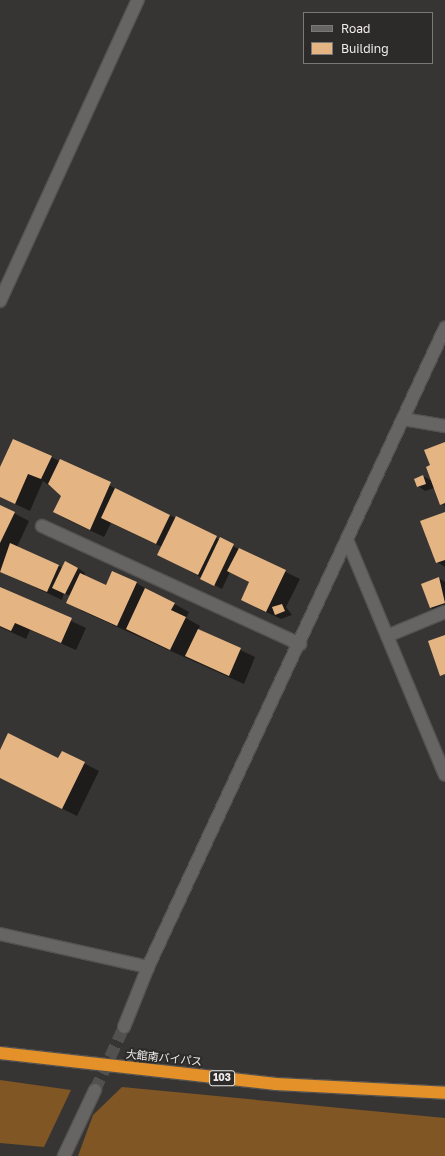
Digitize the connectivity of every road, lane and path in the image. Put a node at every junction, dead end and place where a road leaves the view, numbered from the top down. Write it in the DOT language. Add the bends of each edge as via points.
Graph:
graph roads {
  1 [pos="138,0"];
  2 [pos="0,301"];
  3 [pos="445,328"];
  4 [pos="403,420"];
  5 [pos="445,426"];
  6 [pos="42,526"];
  7 [pos="348,542"];
  8 [pos="445,612"];
  9 [pos="387,636"];
  10 [pos="300,644"];
  11 [pos="445,775"];
  12 [pos="0,934"];
  13 [pos="148,967"];
  14 [pos="124,1027"];
  15 [pos="0,1053"];
  16 [pos="95,1090"];
  17 [pos="445,1093"];
  18 [pos="64,1156"];
  1 -- 2 [label="street"];
  3 -- 4 [label="street"];
  4 -- 5 [label="street"];
  4 -- 7 [label="street"];
  6 -- 10 [label="street"];
  7 -- 9 [label="street"];
  7 -- 10 [label="street"];
  8 -- 9 [label="street"];
  9 -- 11 [label="street"];
  10 -- 13 [label="street"];
  12 -- 13 [label="street"];
  13 -- 14 [label="street"];
  15 -- 17 [label="highway, 大館南バイパス / 103" via="276,1084"];
  16 -- 18 [label="street"];
}
